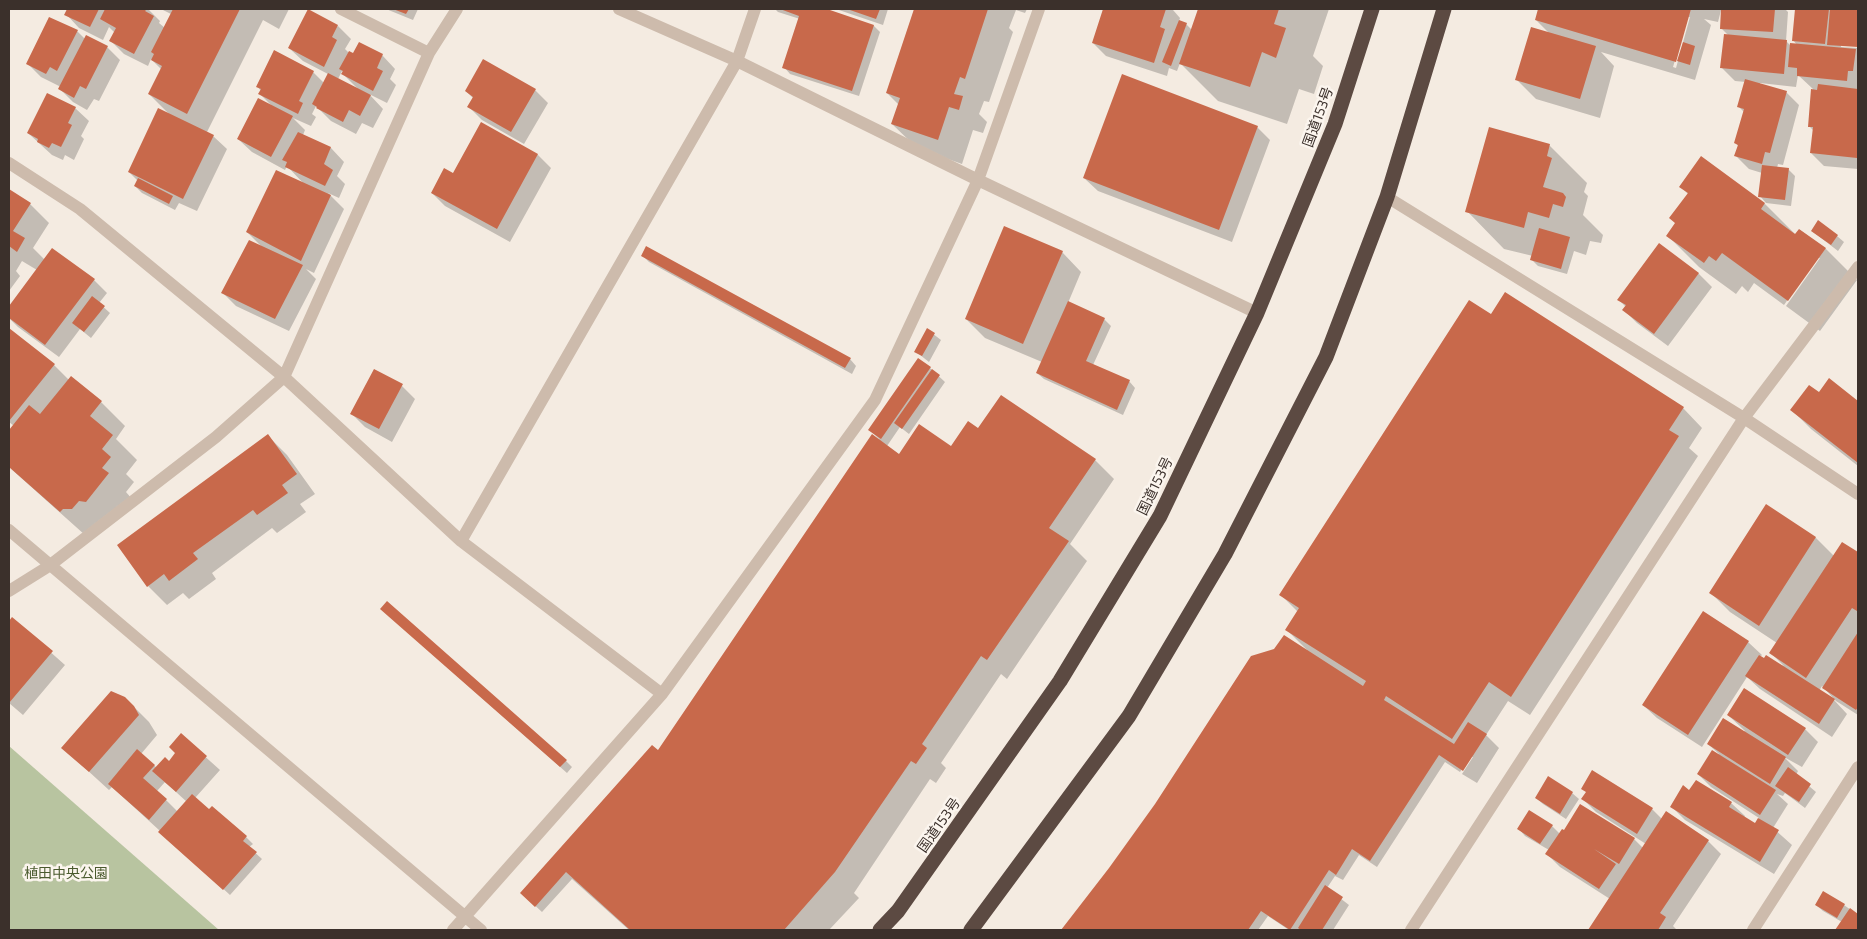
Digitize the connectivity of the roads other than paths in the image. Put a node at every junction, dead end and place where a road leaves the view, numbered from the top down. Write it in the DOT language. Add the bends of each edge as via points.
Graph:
graph roads {
  1 [pos="341,9"];
  2 [pos="456,9"];
  3 [pos="619,9"];
  4 [pos="755,9"];
  5 [pos="1039,9"];
  6 [pos="1372,9"];
  7 [pos="1444,9"];
  8 [pos="429,53"];
  9 [pos="737,61"];
  10 [pos="9,164"];
  11 [pos="978,180"];
  12 [pos="1387,197"];
  13 [pos="1858,267"];
  14 [pos="1257,313"];
  15 [pos="284,377"];
  16 [pos="1744,418"];
  17 [pos="1858,494"];
  18 [pos="9,530"];
  19 [pos="461,541"];
  20 [pos="49,566"];
  21 [pos="9,591"];
  22 [pos="662,694"];
  23 [pos="1858,767"];
  24 [pos="466,917"];
  25 [pos="453,930"];
  26 [pos="481,930"];
  27 [pos="880,930"];
  28 [pos="971,930"];
  29 [pos="1411,930"];
  30 [pos="1754,930"];
  1 -- 8 [label="street"];
  2 -- 8 [label="street"];
  3 -- 9 [label="street"];
  4 -- 9 [label="street"];
  5 -- 11 [label="street"];
  6 -- 14 [label="highway, 国道153号" via="1334,124"];
  7 -- 12 [label="highway"];
  8 -- 15 [label="street"];
  9 -- 11 [label="street"];
  9 -- 19 [label="street"];
  10 -- 15 [label="street" via="80,209"];
  11 -- 14 [label="street"];
  11 -- 22 [label="street" via="875,400"];
  12 -- 16 [label="street"];
  12 -- 28 [label="highway" via="1326,357 1224,554 1128,716"];
  13 -- 16 [label="street"];
  14 -- 27 [label="highway, 国道153号" via="1160,516 1060,681 898,912"];
  15 -- 19 [label="street"];
  15 -- 20 [label="street" via="216,437"];
  16 -- 17 [label="street"];
  16 -- 29 [label="street"];
  18 -- 20 [label="street"];
  19 -- 22 [label="street"];
  20 -- 21 [label="street"];
  20 -- 24 [label="street"];
  22 -- 24 [label="street"];
  23 -- 30 [label="street"];
  24 -- 25 [label="street"];
  24 -- 26 [label="street"];
}
